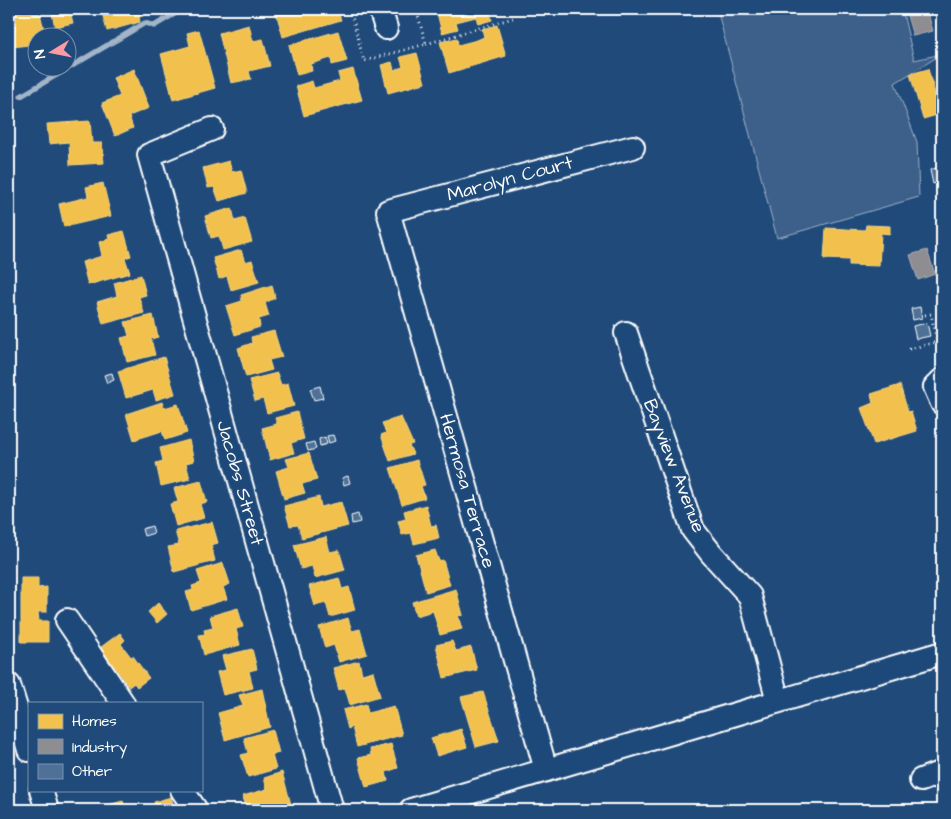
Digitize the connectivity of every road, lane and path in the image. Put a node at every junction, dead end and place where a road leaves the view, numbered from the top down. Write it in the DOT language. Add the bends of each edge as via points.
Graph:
graph roads {
  1 [pos="513,18"];
  2 [pos="426,44"];
  3 [pos="212,129"];
  4 [pos="633,147"];
  5 [pos="388,211"];
  6 [pos="925,315"];
  7 [pos="626,333"];
  8 [pos="942,341"];
  9 [pos="937,342"];
  10 [pos="909,349"];
  11 [pos="942,380"];
  12 [pos="942,403"];
  13 [pos="67,620"];
  14 [pos="942,653"];
  15 [pos="9,685"];
  16 [pos="778,701"];
  17 [pos="122,702"];
  18 [pos="28,747"];
  19 [pos="546,770"];
  20 [pos="942,772"];
  21 [pos="921,780"];
  22 [pos="42,792"];
  23 [pos="183,792"];
  24 [pos="47,810"];
  25 [pos="196,810"];
  26 [pos="332,810"];
  27 [pos="411,810"];
  1 -- 2 [label="path"];
  3 -- 26 [label="street, Jacobs Street" via="149,155"];
  4 -- 5 [label="street, Marolyn Court"];
  5 -- 19 [label="street, Hermosa Terrace"];
  6 -- 9 [label="path" via="931,314"];
  7 -- 16 [label="street, Bayview Avenue" via="693,530 750,596"];
  8 -- 9 [label="path"];
  9 -- 10 [label="path"];
  11 -- 12 [label="street" via="935,388"];
  13 -- 17 [label="street"];
  14 -- 16 [label="street"];
  15 -- 18 [label="street"];
  16 -- 19 [label="street"];
  19 -- 27 [label="street"];
  20 -- 21 [label="street"];
  22 -- 24 [label="street"];
  23 -- 25 [label="street"];
}
